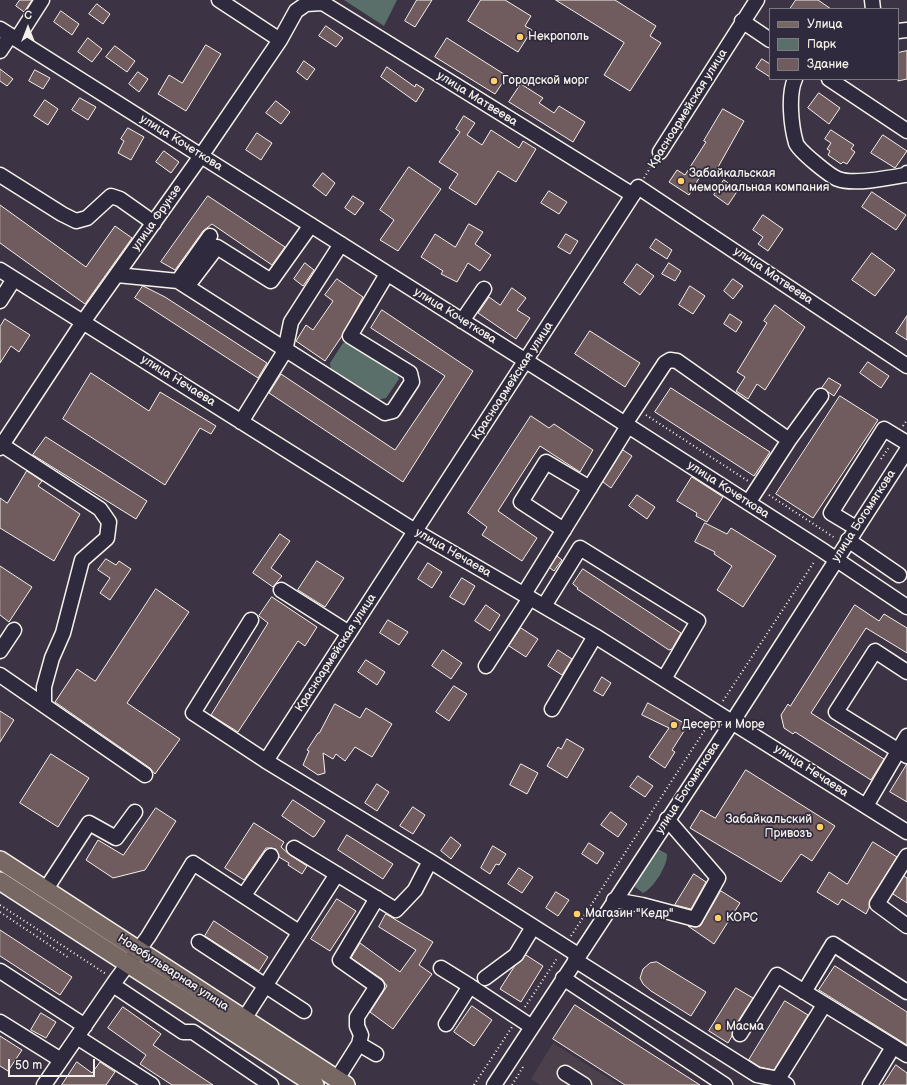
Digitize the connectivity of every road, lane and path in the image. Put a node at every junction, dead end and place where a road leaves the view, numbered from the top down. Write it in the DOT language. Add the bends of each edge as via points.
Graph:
graph roads {
  1 [pos="42,0"];
  2 [pos="219,0"];
  3 [pos="757,0"];
  4 [pos="320,1"];
  5 [pos="742,22"];
  6 [pos="9,35"];
  7 [pos="769,39"];
  8 [pos="280,40"];
  9 [pos="0,51"];
  10 [pos="794,80"];
  11 [pos="830,80"];
  12 [pos="907,131"];
  13 [pos="660,152"];
  14 [pos="201,156"];
  15 [pos="907,172"];
  16 [pos="0,174"];
  17 [pos="636,191"];
  18 [pos="154,223"];
  19 [pos="311,225"];
  20 [pos="210,236"];
  21 [pos="341,244"];
  22 [pos="0,270"];
  23 [pos="387,274"];
  24 [pos="117,275"];
  25 [pos="14,279"];
  26 [pos="178,281"];
  27 [pos="484,289"];
  28 [pos="0,302"];
  29 [pos="462,321"];
  30 [pos="83,322"];
  31 [pos="301,349"];
  32 [pos="285,351"];
  33 [pos="526,362"];
  34 [pos="907,366"];
  35 [pos="821,396"];
  36 [pos="635,408"];
  37 [pos="242,422"];
  38 [pos="626,425"];
  39 [pos="789,440"];
  40 [pos="907,443"];
  41 [pos="1,446"];
  42 [pos="907,450"];
  43 [pos="590,488"];
  44 [pos="758,488"];
  45 [pos="748,503"];
  46 [pos="856,528"];
  47 [pos="564,530"];
  48 [pos="415,531"];
  49 [pos="831,536"];
  50 [pos="848,540"];
  51 [pos="836,559"];
  52 [pos="814,562"];
  53 [pos="899,575"];
  54 [pos="281,590"];
  55 [pos="527,596"];
  56 [pos="544,606"];
  57 [pos="907,607"];
  58 [pos="251,620"];
  59 [pos="14,630"];
  60 [pos="349,633"];
  61 [pos="596,636"];
  62 [pos="0,651"];
  63 [pos="486,666"];
  64 [pos="907,672"];
  65 [pos="0,675"];
  66 [pos="664,679"];
  67 [pos="44,706"];
  68 [pos="552,709"];
  69 [pos="716,711"];
  70 [pos="733,721"];
  71 [pos="907,736"];
  72 [pos="903,754"];
  73 [pos="266,761"];
  74 [pos="145,775"];
  75 [pos="866,806"];
  76 [pos="135,812"];
  77 [pos="667,819"];
  78 [pos="907,832"];
  79 [pos="294,848"];
  80 [pos="271,856"];
  81 [pos="907,856"];
  82 [pos="0,860"];
  83 [pos="430,861"];
  84 [pos="337,874"];
  85 [pos="0,881"];
  86 [pos="46,889"];
  87 [pos="244,895"];
  88 [pos="377,898"];
  89 [pos="614,900"];
  90 [pos="0,912"];
  91 [pos="907,926"];
  92 [pos="534,927"];
  93 [pos="299,932"];
  94 [pos="199,942"];
  95 [pos="564,947"];
  96 [pos="138,950"];
  97 [pos="69,958"];
  98 [pos="577,958"];
  99 [pos="127,965"];
  100 [pos="441,968"];
  101 [pos="0,971"];
  102 [pos="485,978"];
  103 [pos="563,978"];
  104 [pos="113,985"];
  105 [pos="265,986"];
  106 [pos="470,986"];
  107 [pos="804,992"];
  108 [pos="907,992"];
  109 [pos="824,1005"];
  110 [pos="304,1011"];
  111 [pos="518,1018"];
  112 [pos="244,1020"];
  113 [pos="0,1022"];
  114 [pos="446,1024"];
  115 [pos="532,1027"];
  116 [pos="81,1032"];
  117 [pos="740,1034"];
  118 [pos="359,1044"];
  119 [pos="893,1047"];
  120 [pos="376,1054"];
  121 [pos="907,1056"];
  122 [pos="61,1060"];
  123 [pos="523,1067"];
  124 [pos="565,1073"];
  125 [pos="753,1080"];
  126 [pos="341,1082"];
  127 [pos="783,1082"];
  128 [pos="47,1084"];
  129 [pos="152,1085"];
  130 [pos="272,1085"];
  131 [pos="315,1085"];
  132 [pos="474,1085"];
  133 [pos="494,1085"];
  134 [pos="512,1085"];
  135 [pos="584,1085"];
  136 [pos="726,1085"];
  137 [pos="870,1085"];
  1 -- 6 [label="street"];
  2 -- 8 [label="street"];
  3 -- 5 [label="street, Красноармейская улица"];
  4 -- 8 [label="street, улица Фрунзе" via="306,4 296,11"];
  4 -- 17 [label="street, улица Матвеева"];
  5 -- 7 [label="street"];
  5 -- 13 [label="street, Красноармейская улица"];
  6 -- 9 [label="street"];
  6 -- 14 [label="street, улица Кочеткова"];
  8 -- 14 [label="street, улица Фрунзе"];
  10 -- 15 [label="street" via="790,89 797,144 814,161 838,179 866,181 905,175"];
  11 -- 12 [label="street"];
  13 -- 17 [label="path, Красноармейская улица"];
  14 -- 18 [label="street, улица Фрунзе"];
  14 -- 19 [label="street, улица Кочеткова"];
  16 -- 18 [label="street" via="76,221 87,218 111,196 120,199"];
  17 -- 33 [label="street, Красноармейская улица"];
  17 -- 34 [label="street, улица Матвеева"];
  18 -- 24 [label="street, улица Фрунзе"];
  19 -- 21 [label="street, улица Кочеткова"];
  19 -- 26 [label="street" via="271,281 217,246 192,280"];
  20 -- 26 [label="street"];
  21 -- 23 [label="street, улица Кочеткова"];
  21 -- 32 [label="street" via="291,322"];
  22 -- 25 [label="street, улица Нечаева"];
  23 -- 29 [label="street, улица Кочеткова"];
  23 -- 32 [label="street" via="350,336 410,373 412,382 393,411 385,413"];
  24 -- 26 [label="street"];
  24 -- 30 [label="street, улица Фрунзе"];
  25 -- 28 [label="street"];
  25 -- 30 [label="street, улица Нечаева"];
  26 -- 32 [label="street"];
  27 -- 29 [label="street"];
  29 -- 33 [label="street, улица Кочеткова"];
  30 -- 37 [label="street, улица Нечаева"];
  30 -- 41 [label="street, улица Фрунзе"];
  31 -- 32 [label="street"];
  32 -- 37 [label="street"];
  33 -- 38 [label="street, улица Кочеткова"];
  33 -- 48 [label="street, Красноармейская улица"];
  35 -- 39 [label="street"];
  36 -- 38 [label="street"];
  36 -- 39 [label="street" via="665,363 670,360 677,361"];
  36 -- 44 [label="path"];
  37 -- 48 [label="street, улица Нечаева"];
  38 -- 43 [label="street"];
  38 -- 45 [label="street, улица Кочеткова"];
  39 -- 44 [label="street"];
  40 -- 46 [label="street" via="884,429 831,513"];
  41 -- 67 [label="street" via="100,509 109,522 107,538 82,560 63,633 52,658 44,687"];
  42 -- 46 [label="street, улица Богомягкова"];
  43 -- 47 [label="street"];
  43 -- 47 [label="street" via="546,462 521,502"];
  44 -- 45 [label="street"];
  44 -- 49 [label="path"];
  45 -- 51 [label="street, улица Кочеткова"];
  46 -- 50 [label="street, улица Богомягкова"];
  47 -- 55 [label="street"];
  48 -- 55 [label="street, улица Нечаева"];
  48 -- 60 [label="street, Красноармейская улица"];
  50 -- 51 [label="street, улица Богомягкова"];
  50 -- 53 [label="street"];
  51 -- 57 [label="street, улица Кочеткова"];
  51 -- 70 [label="street, улица Богомягкова"];
  52 -- 69 [label="path"];
  54 -- 60 [label="street"];
  55 -- 56 [label="street, улица Нечаева"];
  55 -- 63 [label="street"];
  56 -- 61 [label="street, улица Нечаева"];
  56 -- 66 [label="street" via="580,548 698,621"];
  58 -- 73 [label="street" via="193,713"];
  59 -- 62 [label="street"];
  60 -- 73 [label="street, Красноармейская улица"];
  61 -- 66 [label="street, улица Нечаева"];
  61 -- 68 [label="street"];
  64 -- 72 [label="street" via="875,651 836,712"];
  65 -- 67 [label="street"];
  66 -- 69 [label="street, улица Нечаева"];
  67 -- 74 [label="street"];
  69 -- 70 [label="street, улица Нечаева"];
  69 -- 95 [label="path"];
  70 -- 75 [label="street, улица Нечаева"];
  70 -- 77 [label="street, улица Богомягкова"];
  71 -- 72 [label="street"];
  72 -- 75 [label="street"];
  73 -- 83 [label="street"];
  75 -- 78 [label="street, улица Нечаева"];
  76 -- 86 [label="street" via="116,838 89,823"];
  77 -- 89 [label="street, улица Богомягкова"];
  77 -- 89 [label="street" via="718,878 695,919"];
  79 -- 84 [label="street"];
  80 -- 87 [label="street"];
  81 -- 91 [label="street" via="877,904"];
  82 -- 86 [label="main road, Новобульварная улица"];
  83 -- 88 [label="street" via="415,890 396,910"];
  83 -- 92 [label="street"];
  84 -- 88 [label="street"];
  84 -- 93 [label="street"];
  85 -- 99 [label="main road, Новобульварная улица"];
  86 -- 96 [label="main road, Новобульварная улица"];
  87 -- 93 [label="street"];
  87 -- 96 [label="street" via="193,863"];
  88 -- 118 [label="street" via="340,960 377,986 357,1017 361,1036"];
  89 -- 98 [label="street, улица Богомягкова"];
  90 -- 97 [label="path"];
  92 -- 95 [label="street"];
  92 -- 102 [label="street" via="516,955"];
  93 -- 105 [label="street"];
  94 -- 105 [label="street"];
  95 -- 98 [label="street"];
  95 -- 111 [label="path"];
  96 -- 99 [label="street"];
  96 -- 112 [label="main road, Новобульварная улица"];
  98 -- 103 [label="street, улица Богомягкова"];
  98 -- 125 [label="street"];
  99 -- 104 [label="street"];
  99 -- 131 [label="main road, Новобульварная улица"];
  100 -- 106 [label="street"];
  101 -- 116 [label="street"];
  103 -- 115 [label="street, улица Богомягкова"];
  103 -- 136 [label="street"];
  104 -- 116 [label="street"];
  104 -- 130 [label="street" via="183,1032 193,1032"];
  105 -- 110 [label="street"];
  105 -- 112 [label="street"];
  106 -- 111 [label="street"];
  106 -- 114 [label="street"];
  107 -- 108 [label="street" via="833,944"];
  107 -- 109 [label="street"];
  107 -- 117 [label="street" via="777,975"];
  109 -- 119 [label="street"];
  109 -- 127 [label="street"];
  111 -- 115 [label="street"];
  111 -- 132 [label="path"];
  112 -- 126 [label="main road, Новобульварная улица"];
  113 -- 122 [label="street"];
  115 -- 133 [label="street, улица Богомягкова"];
  116 -- 122 [label="street"];
  116 -- 129 [label="street"];
  118 -- 120 [label="street"];
  118 -- 126 [label="street"];
  119 -- 121 [label="street"];
  119 -- 137 [label="street"];
  122 -- 128 [label="street"];
  123 -- 134 [label="path"];
  124 -- 135 [label="street"];
  125 -- 127 [label="street"];
}
